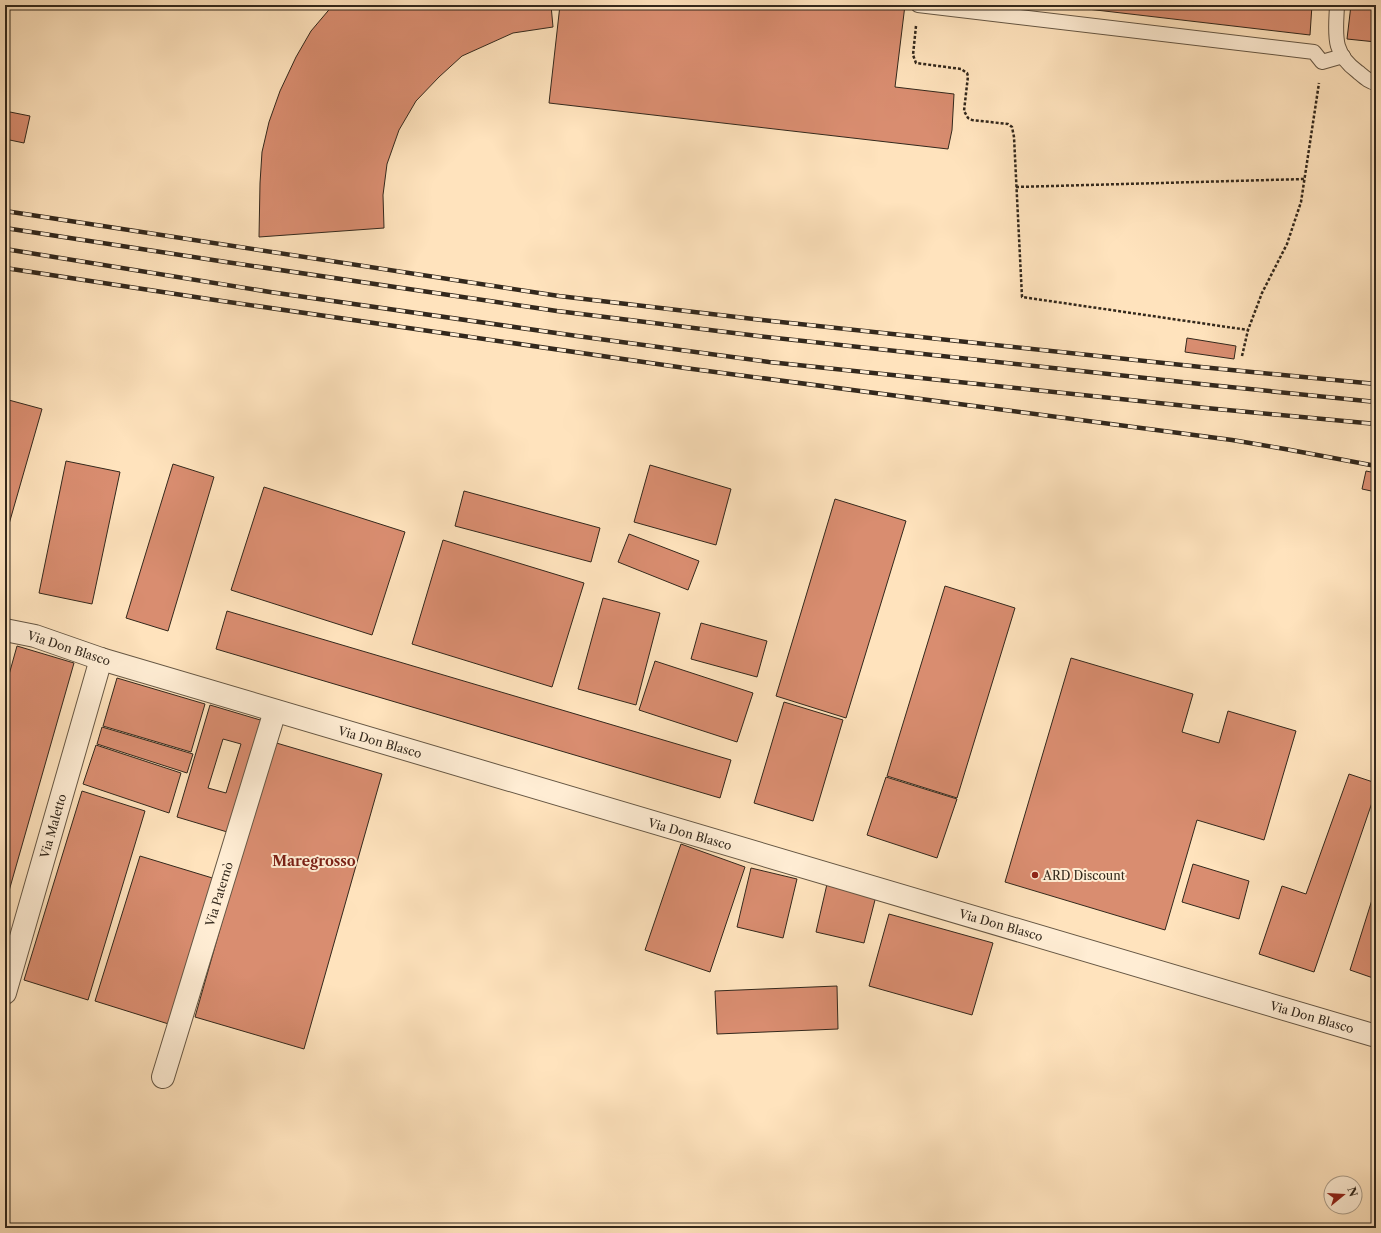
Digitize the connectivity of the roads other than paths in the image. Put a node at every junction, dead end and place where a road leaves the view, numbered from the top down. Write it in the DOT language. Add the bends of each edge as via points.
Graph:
graph roads {
  1 [pos="918,5"];
  2 [pos="1338,5"];
  3 [pos="1343,56"];
  4 [pos="1376,83"];
  5 [pos="5,630"];
  6 [pos="101,659"];
  7 [pos="275,711"];
  8 [pos="5,993"];
  9 [pos="1376,1036"];
  10 [pos="163,1077"];
  1 -- 3 [label="lane" via="1314,52 1322,62"];
  2 -- 3 [label="lane" via="1335,28 1337,45"];
  3 -- 4 [label="lane" via="1347,64"];
  5 -- 6 [label="street, Via Don Blasco" via="35,636"];
  6 -- 7 [label="street, Via Don Blasco"];
  6 -- 8 [label="street, Via Maletto"];
  7 -- 9 [label="street, Via Don Blasco"];
  7 -- 10 [label="street, Via Paternò"];
}
